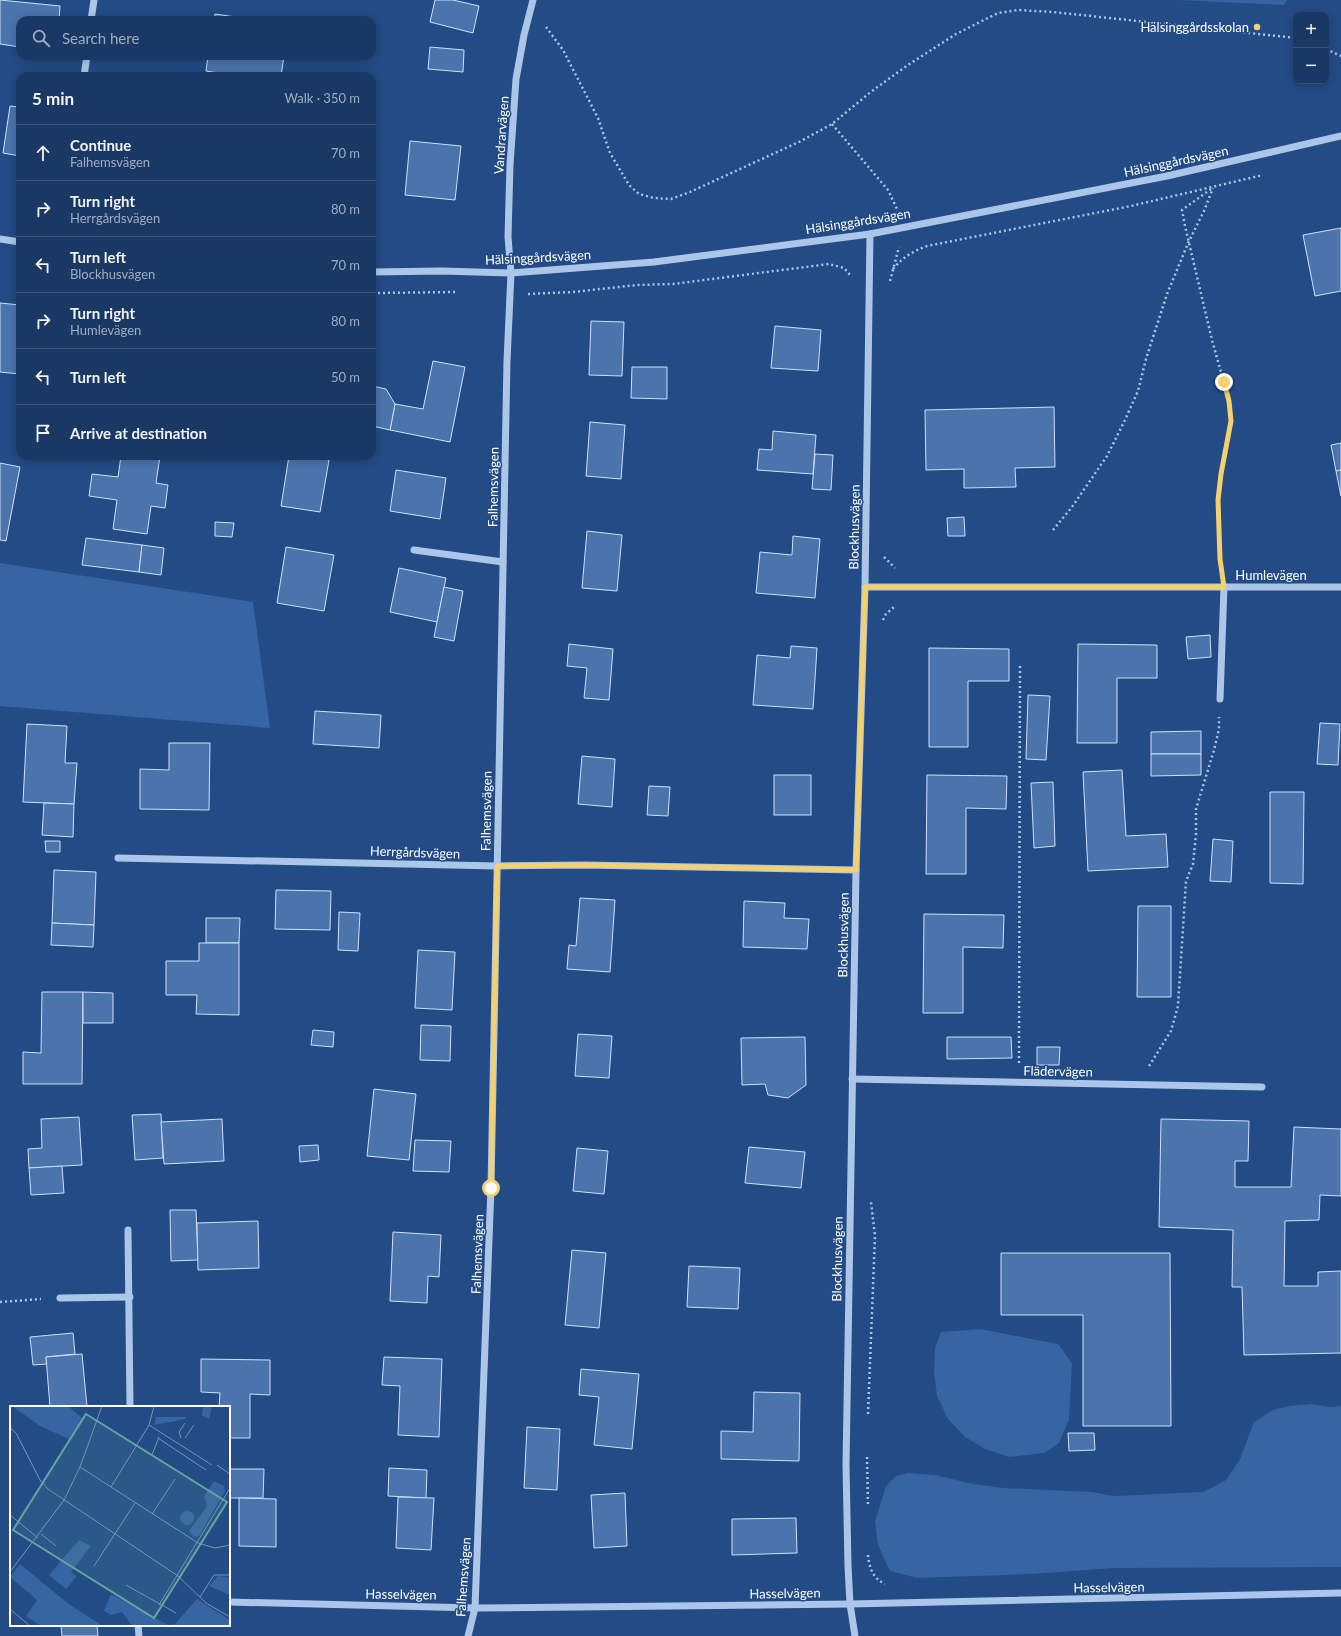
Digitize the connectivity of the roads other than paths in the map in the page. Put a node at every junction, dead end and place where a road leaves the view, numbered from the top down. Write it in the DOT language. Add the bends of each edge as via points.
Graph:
graph roads {
  1 [pos="94,0"];
  2 [pos="532,3"];
  3 [pos="92,16"];
  4 [pos="86,60"];
  5 [pos="85,72"];
  6 [pos="1341,136"];
  7 [pos="870,234"];
  8 [pos="0,239"];
  9 [pos="16,241"];
  10 [pos="376,272"];
  11 [pos="511,273"];
  12 [pos="414,550"];
  13 [pos="503,562"];
  14 [pos="865,587"];
  15 [pos="1224,587"];
  16 [pos="1341,587"];
  17 [pos="1220,699"];
  18 [pos="118,858"];
  19 [pos="497,866"];
  20 [pos="856,870"];
  21 [pos="852,1079"];
  22 [pos="1262,1087"];
  23 [pos="128,1230"];
  24 [pos="130,1297"];
  25 [pos="60,1298"];
  26 [pos="130,1406"];
  27 [pos="1341,1593"];
  28 [pos="230,1602"];
  29 [pos="850,1604"];
  30 [pos="475,1608"];
  31 [pos="138,1626"];
  32 [pos="139,1636"];
  33 [pos="468,1636"];
  34 [pos="855,1636"];
  1 -- 3 [label="street"];
  2 -- 11 [label="street, Vandrarvägen" via="516,87 508,237"];
  4 -- 5 [label="street"];
  6 -- 7 [label="street, Hälsinggårdsvägen" via="1167,176"];
  7 -- 11 [label="street, Hälsinggårdsvägen" via="654,262"];
  7 -- 14 [label="street, Blockhusvägen"];
  8 -- 9 [label="street"];
  10 -- 11 [label="street, Hälsinggårdsvägen"];
  11 -- 13 [label="street, Falhemsvägen"];
  12 -- 13 [label="street"];
  13 -- 19 [label="street, Falhemsvägen"];
  14 -- 15 [label="street, Humlevägen"];
  14 -- 20 [label="street, Blockhusvägen"];
  15 -- 16 [label="street, Humlevägen"];
  15 -- 17 [label="street"];
  18 -- 19 [label="street, Herrgårdsvägen"];
  19 -- 20 [label="street, Herrgårdsvägen"];
  19 -- 30 [label="street, Falhemsvägen" via="491,1188"];
  20 -- 21 [label="street, Blockhusvägen"];
  21 -- 22 [label="street, Flädervägen"];
  21 -- 29 [label="street, Blockhusvägen" via="846,1465"];
  23 -- 24 [label="street"];
  24 -- 25 [label="street"];
  24 -- 26 [label="street"];
  27 -- 29 [label="street, Hasselvägen"];
  28 -- 30 [label="street, Hasselvägen"];
  29 -- 30 [label="street, Hasselvägen"];
  29 -- 34 [label="street, Blockhusvägen"];
  30 -- 33 [label="street, Falhemsvägen"];
  31 -- 32 [label="street"];
}
